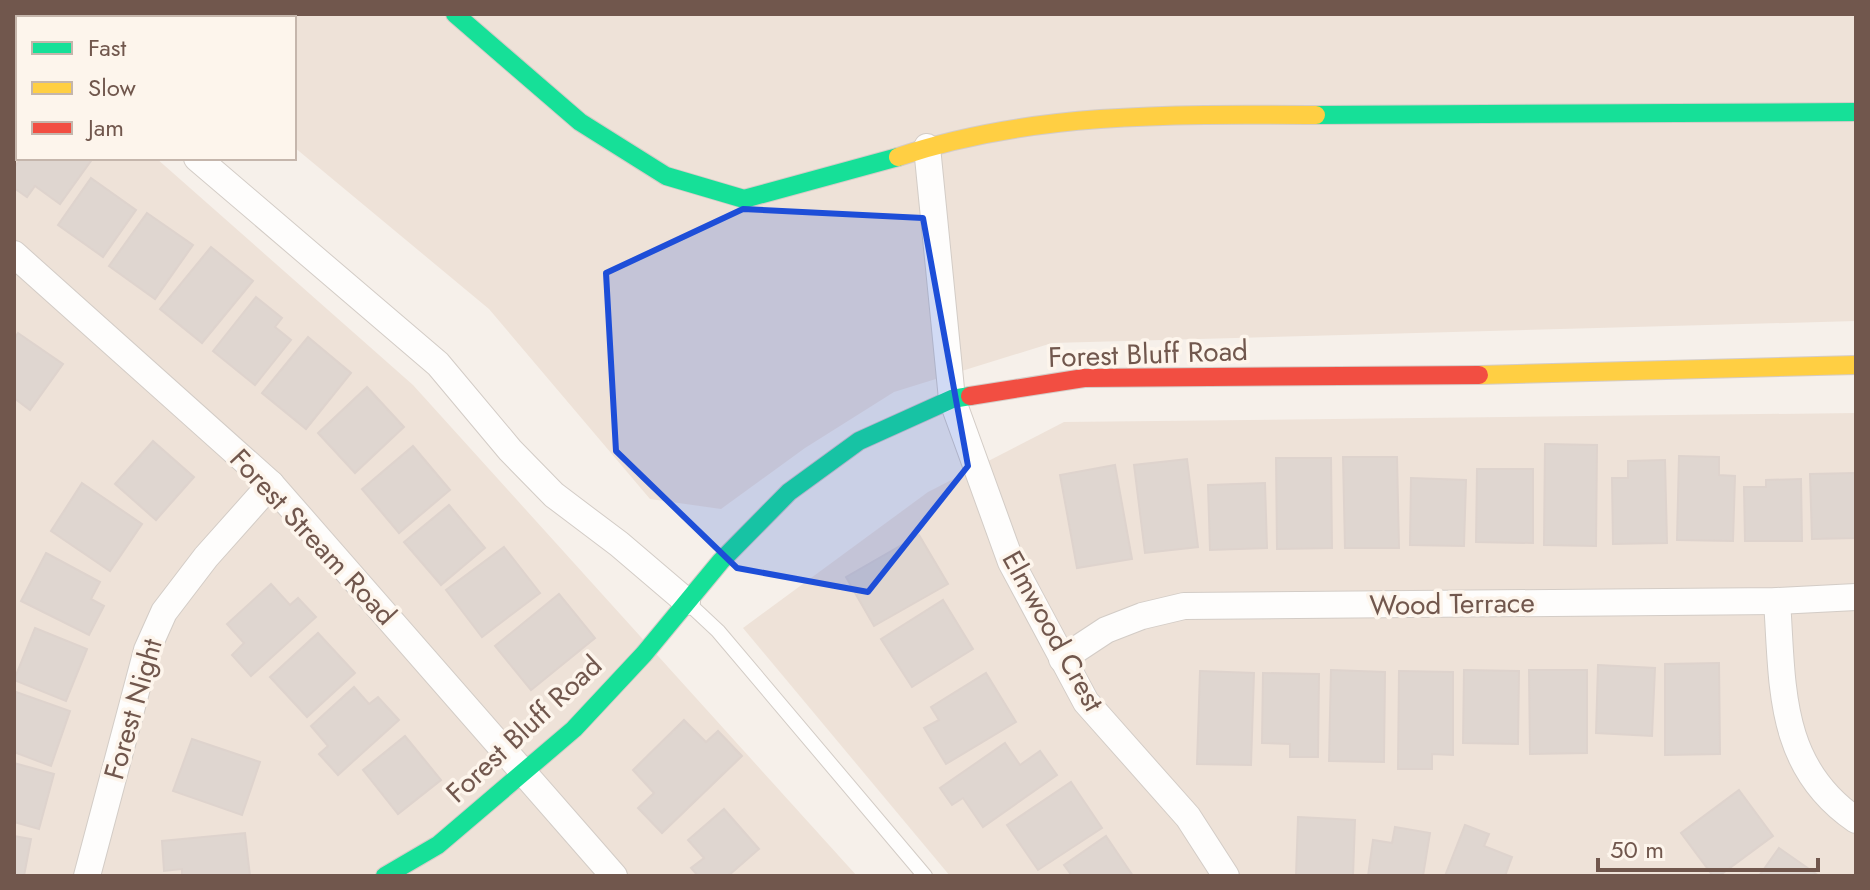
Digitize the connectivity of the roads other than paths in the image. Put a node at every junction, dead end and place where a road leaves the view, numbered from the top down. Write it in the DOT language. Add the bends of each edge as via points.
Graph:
graph roads {
  1 [pos="455,14"];
  2 [pos="1856,112"];
  3 [pos="927,147"];
  4 [pos="199,160"];
  5 [pos="14,254"];
  6 [pos="1856,365"];
  7 [pos="952,399"];
  8 [pos="271,484"];
  9 [pos="1856,597"];
  10 [pos="1777,601"];
  11 [pos="687,602"];
  12 [pos="1062,659"];
  13 [pos="525,773"];
  14 [pos="1856,820"];
  15 [pos="87,876"];
  16 [pos="385,876"];
  17 [pos="614,876"];
  18 [pos="925,876"];
  19 [pos="1226,876"];
  1 -- 3 [label="street" via="580,122 666,176 744,199"];
  2 -- 3 [label="street" via="1200,114 1013,127"];
  3 -- 7 [label="street, Elmwood Crest"];
  4 -- 11 [label="street" via="438,364 554,495"];
  5 -- 8 [label="street, Forest Stream Road"];
  6 -- 7 [label="street, Forest Bluff Road" via="1084,378"];
  7 -- 11 [label="street, Forest Bluff Road" via="859,441 822,466 757,522"];
  7 -- 12 [label="street, Elmwood Crest" via="1011,562"];
  8 -- 13 [label="street, Forest Stream Road"];
  8 -- 15 [label="street, Forest Night" via="164,612 147,650"];
  9 -- 10 [label="street, Wood Terrace"];
  10 -- 12 [label="street, Wood Terrace" via="1184,606 1106,630"];
  10 -- 14 [label="street" via="1785,712 1803,764"];
  11 -- 13 [label="street, Forest Bluff Road" via="584,719"];
  11 -- 18 [label="lane" via="718,631"];
  12 -- 19 [label="street, Elmwood Crest" via="1086,702 1188,817"];
  13 -- 16 [label="street, Forest Bluff Road" via="438,845"];
  13 -- 17 [label="street, Forest Stream Road"];
}
